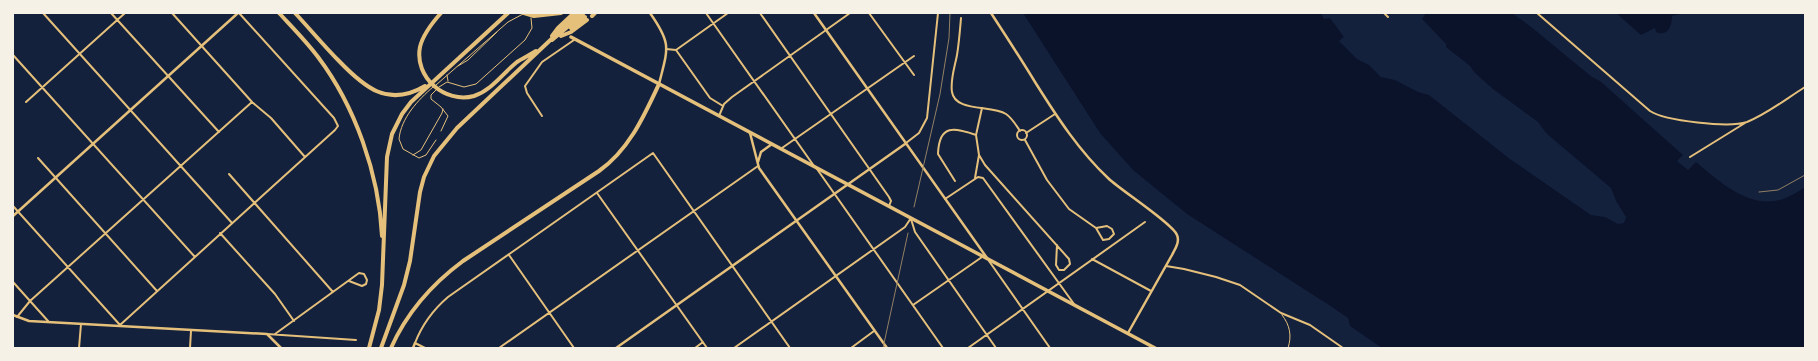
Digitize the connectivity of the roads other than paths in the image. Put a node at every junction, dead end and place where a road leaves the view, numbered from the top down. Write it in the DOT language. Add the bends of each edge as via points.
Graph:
graph roads {
  1 [pos="43,13"];
  2 [pos="111,13"];
  3 [pos="125,13"];
  4 [pos="172,13"];
  5 [pos="238,13"];
  6 [pos="279,13"];
  7 [pos="295,13"];
  8 [pos="440,13"];
  9 [pos="566,13"];
  10 [pos="574,13"];
  11 [pos="650,13"];
  12 [pos="706,13"];
  13 [pos="728,13"];
  14 [pos="760,13"];
  15 [pos="814,13"];
  16 [pos="850,13"];
  17 [pos="870,13"];
  18 [pos="938,13"];
  19 [pos="991,13"];
  20 [pos="1384,13"];
  21 [pos="1536,13"];
  22 [pos="508,14"];
  23 [pos="535,14"];
  24 [pos="560,14"];
  25 [pos="583,16"];
  26 [pos="1388,17"];
  27 [pos="961,18"];
  28 [pos="117,20"];
  29 [pos="714,23"];
  30 [pos="826,30"];
  31 [pos="573,38"];
  32 [pos="555,39"];
  33 [pos="548,42"];
  34 [pos="202,46"];
  35 [pos="542,48"];
  36 [pos="666,49"];
  37 [pos="676,50"];
  38 [pos="80,53"];
  39 [pos="13,55"];
  40 [pos="790,56"];
  41 [pos="914,56"];
  42 [pos="905,62"];
  43 [pos="448,74"];
  44 [pos="914,75"];
  45 [pos="168,76"];
  46 [pos="437,79"];
  47 [pos="754,81"];
  48 [pos="450,83"];
  49 [pos="660,84"];
  50 [pos="43,88"];
  51 [pos="427,88"];
  52 [pos="867,88"];
  53 [pos="1805,88"];
  54 [pos="26,102"];
  55 [pos="252,102"];
  56 [pos="723,106"];
  57 [pos="442,108"];
  58 [pos="982,108"];
  59 [pos="130,110"];
  60 [pos="831,113"];
  61 [pos="1055,114"];
  62 [pos="542,116"];
  63 [pos="719,116"];
  64 [pos="1751,120"];
  65 [pos="441,131"];
  66 [pos="1020,131"];
  67 [pos="219,132"];
  68 [pos="749,132"];
  69 [pos="1026,133"];
  70 [pos="976,135"];
  71 [pos="796,138"];
  72 [pos="436,140"];
  73 [pos="1024,140"];
  74 [pos="93,144"];
  75 [pos="773,144"];
  76 [pos="906,144"];
  77 [pos="782,148"];
  78 [pos="412,155"];
  79 [pos="980,155"];
  80 [pos="305,157"];
  81 [pos="1690,157"];
  82 [pos="38,158"];
  83 [pos="758,165"];
  84 [pos="182,166"];
  85 [pos="815,166"];
  86 [pos="870,168"];
  87 [pos="229,174"];
  88 [pos="55,177"];
  89 [pos="975,178"];
  90 [pos="955,181"];
  91 [pos="848,184"];
  92 [pos="597,193"];
  93 [pos="834,195"];
  94 [pos="144,200"];
  95 [pos="944,200"];
  96 [pos="254,203"];
  97 [pos="13,206"];
  98 [pos="889,206"];
  99 [pos="694,210"];
  100 [pos="18,211"];
  101 [pos="13,216"];
  102 [pos="911,218"];
  103 [pos="796,221"];
  104 [pos="1145,222"];
  105 [pos="232,223"];
  106 [pos="1096,228"];
  107 [pos="106,234"];
  108 [pos="220,234"];
  109 [pos="1057,245"];
  110 [pos="873,249"];
  111 [pos="638,250"];
  112 [pos="509,255"];
  113 [pos="983,256"];
  114 [pos="194,257"];
  115 [pos="987,259"];
  116 [pos="1092,259"];
  117 [pos="383,263"];
  118 [pos="732,266"];
  119 [pos="1164,266"];
  120 [pos="69,268"];
  121 [pos="836,276"];
  122 [pos="948,279"];
  123 [pos="349,281"];
  124 [pos="13,282"];
  125 [pos="1058,283"];
  126 [pos="157,290"];
  127 [pos="1048,291"];
  128 [pos="1151,291"];
  129 [pos="333,292"];
  130 [pos="30,302"];
  131 [pos="677,305"];
  132 [pos="912,305"];
  133 [pos="1074,305"];
  134 [pos="1023,310"];
  135 [pos="549,313"];
  136 [pos="1281,313"];
  137 [pos="13,315"];
  138 [pos="17,317"];
  139 [pos="48,321"];
  140 [pos="294,321"];
  141 [pos="771,321"];
  142 [pos="81,324"];
  143 [pos="120,325"];
  144 [pos="874,330"];
  145 [pos="191,331"];
  146 [pos="1128,333"];
  147 [pos="267,334"];
  148 [pos="275,334"];
  149 [pos="987,335"];
  150 [pos="356,340"];
  151 [pos="703,342"];
  152 [pos="415,343"];
  153 [pos="79,348"];
  154 [pos="190,348"];
  155 [pos="281,348"];
  156 [pos="368,348"];
  157 [pos="381,348"];
  158 [pos="391,348"];
  159 [pos="413,348"];
  160 [pos="425,348"];
  161 [pos="499,348"];
  162 [pos="574,348"];
  163 [pos="616,348"];
  164 [pos="695,348"];
  165 [pos="707,348"];
  166 [pos="734,348"];
  167 [pos="790,348"];
  168 [pos="850,348"];
  169 [pos="887,348"];
  170 [pos="943,348"];
  171 [pos="968,348"];
  172 [pos="996,348"];
  173 [pos="1050,348"];
  174 [pos="1155,348"];
  175 [pos="1288,348"];
  176 [pos="1343,348"];
  1 -- 38 [label="street"];
  2 -- 28 [label="street"];
  3 -- 28 [label="street"];
  4 -- 34 [label="street"];
  5 -- 34 [label="street"];
  5 -- 80 [label="street" via="334,118 338,126"];
  6 -- 117 [label="highway" via="316,55 335,84 357,129 372,175 381,221"];
  7 -- 51 [label="highway" via="360,82 375,91 400,95"];
  8 -- 35 [label="highway" via="423,38 420,58 422,70 427,78 450,96 466,97 482,92 518,61"];
  9 -- 24 [label="highway"];
  10 -- 33 [label="highway" via="556,29"];
  11 -- 36 [label="street" via="663,32"];
  12 -- 29 [label="street"];
  13 -- 29 [label="street"];
  14 -- 40 [label="street"];
  15 -- 30 [label="street"];
  16 -- 30 [label="street"];
  17 -- 42 [label="street"];
  18 -- 76 [label="street" via="927,118 919,133"];
  19 -- 61 [label="street"];
  20 -- 26 [label="street"];
  21 -- 64 [label="street" via="1657,115 1700,122 1738,123"];
  22 -- 46 [label="highway"];
  23 -- 24 [label="highway"];
  23 -- 43 [label="lane" via="522,14 512,19 468,60"];
  23 -- 48 [label="lane" via="531,19 532,28 526,40 476,84 464,87"];
  25 -- 32 [label="highway"];
  25 -- 32 [label="highway" via="571,32"];
  25 -- 33 [label="highway"];
  27 -- 58 [label="street" via="952,93 962,104"];
  28 -- 38 [label="street"];
  28 -- 45 [label="street"];
  29 -- 37 [label="street"];
  29 -- 47 [label="street"];
  30 -- 40 [label="street"];
  30 -- 52 [label="street"];
  31 -- 49 [label="main road"];
  31 -- 62 [label="street" via="542,62 526,84 525,89"];
  32 -- 33 [label="highway"];
  33 -- 35 [label="highway"];
  34 -- 45 [label="street"];
  34 -- 55 [label="street"];
  35 -- 157 [label="highway" via="457,128 431,163 420,192 406,278"];
  36 -- 37 [label="street"];
  36 -- 49 [label="street"];
  37 -- 56 [label="street" via="709,96"];
  38 -- 50 [label="street"];
  38 -- 59 [label="street"];
  39 -- 50 [label="street"];
  40 -- 47 [label="street"];
  40 -- 60 [label="street"];
  41 -- 42 [label="street"];
  42 -- 44 [label="street"];
  42 -- 52 [label="street"];
  43 -- 46 [label="lane"];
  43 -- 48 [label="lane" via="447,79"];
  45 -- 59 [label="street"];
  45 -- 67 [label="street"];
  46 -- 51 [label="highway"];
  46 -- 51 [label="lane"];
  47 -- 56 [label="street"];
  47 -- 71 [label="street"];
  48 -- 57 [label="lane" via="444,83 430,96 432,101"];
  49 -- 63 [label="main road"];
  49 -- 158 [label="highway" via="632,136 616,157 442,278 410,314"];
  50 -- 54 [label="street"];
  50 -- 74 [label="street"];
  51 -- 78 [label="lane" via="399,135 401,147"];
  51 -- 117 [label="highway" via="406,108 392,134 387,164"];
  52 -- 60 [label="street"];
  52 -- 76 [label="street"];
  53 -- 64 [label="street"];
  55 -- 67 [label="street"];
  55 -- 80 [label="street" via="271,118"];
  56 -- 63 [label="street"];
  57 -- 65 [label="lane" via="448,118"];
  57 -- 78 [label="lane" via="442,113 421,150"];
  58 -- 66 [label="street" via="994,109 1005,114"];
  58 -- 70 [label="street"];
  59 -- 74 [label="street"];
  59 -- 84 [label="street"];
  60 -- 71 [label="street"];
  60 -- 86 [label="street"];
  61 -- 69 [label="street"];
  61 -- 119 [label="street" via="1078,146 1109,179 1177,234 1176,246"];
  63 -- 68 [label="main road"];
  64 -- 81 [label="street"];
  66 -- 69 [label="street"];
  66 -- 73 [label="street" via="1017,137"];
  67 -- 84 [label="street"];
  68 -- 75 [label="main road"];
  68 -- 83 [label="street"];
  69 -- 73 [label="street"];
  70 -- 79 [label="street"];
  70 -- 90 [label="street" via="953,129 942,136 938,154"];
  71 -- 77 [label="street"];
  71 -- 85 [label="street"];
  72 -- 78 [label="lane" via="424,156 419,158"];
  73 -- 106 [label="street" via="1069,209"];
  74 -- 88 [label="street"];
  74 -- 94 [label="street"];
  75 -- 77 [label="main road"];
  75 -- 83 [label="street" via="761,152"];
  76 -- 86 [label="street"];
  76 -- 95 [label="street"];
  77 -- 85 [label="main road"];
  79 -- 89 [label="street"];
  79 -- 109 [label="street" via="985,165"];
  80 -- 96 [label="street"];
  82 -- 88 [label="street"];
  83 -- 99 [label="street"];
  83 -- 103 [label="street"];
  84 -- 94 [label="street"];
  84 -- 105 [label="street"];
  85 -- 91 [label="main road"];
  85 -- 93 [label="street"];
  86 -- 91 [label="street"];
  86 -- 98 [label="street" via="890,199"];
  87 -- 96 [label="street"];
  88 -- 100 [label="street"];
  88 -- 107 [label="street"];
  89 -- 95 [label="street"];
  89 -- 125 [label="street" via="982,178"];
  91 -- 93 [label="street"];
  91 -- 98 [label="main road"];
  92 -- 99 [label="street" via="653,153"];
  92 -- 111 [label="street"];
  92 -- 112 [label="street"];
  93 -- 103 [label="street"];
  93 -- 110 [label="street"];
  94 -- 107 [label="street"];
  94 -- 114 [label="street"];
  95 -- 115 [label="street"];
  96 -- 105 [label="street"];
  96 -- 129 [label="street"];
  97 -- 100 [label="street"];
  98 -- 102 [label="main road"];
  99 -- 111 [label="street"];
  99 -- 118 [label="street"];
  100 -- 101 [label="street"];
  100 -- 120 [label="street"];
  102 -- 110 [label="street" via="905,227"];
  102 -- 113 [label="main road"];
  102 -- 122 [label="street" via="915,232"];
  103 -- 118 [label="street"];
  103 -- 121 [label="street"];
  104 -- 116 [label="street"];
  105 -- 108 [label="street"];
  106 -- 106 [label="street" via="1107,226 1114,234 1103,240"];
  107 -- 120 [label="street"];
  107 -- 126 [label="street"];
  108 -- 114 [label="street"];
  108 -- 140 [label="street" via="275,294"];
  109 -- 109 [label="street" via="1056,265 1059,270 1064,270 1069,267 1070,262"];
  110 -- 121 [label="street"];
  110 -- 132 [label="street"];
  111 -- 131 [label="street"];
  111 -- 135 [label="street"];
  112 -- 135 [label="street"];
  112 -- 152 [label="street" via="440,304 425,322"];
  113 -- 115 [label="main road"];
  113 -- 122 [label="street"];
  114 -- 126 [label="street"];
  115 -- 127 [label="main road"];
  115 -- 134 [label="street"];
  116 -- 125 [label="street"];
  116 -- 128 [label="street"];
  117 -- 156 [label="highway" via="380,304"];
  118 -- 131 [label="street"];
  118 -- 141 [label="street"];
  119 -- 128 [label="street"];
  119 -- 136 [label="street" via="1233,282"];
  120 -- 130 [label="street"];
  120 -- 143 [label="street"];
  121 -- 141 [label="street"];
  121 -- 144 [label="street"];
  122 -- 132 [label="street"];
  122 -- 149 [label="street"];
  123 -- 123 [label="street" via="360,286 368,280 362,273"];
  123 -- 129 [label="street"];
  124 -- 130 [label="street"];
  125 -- 127 [label="street"];
  125 -- 133 [label="street"];
  126 -- 143 [label="street"];
  127 -- 133 [label="main road"];
  127 -- 134 [label="street"];
  128 -- 146 [label="street"];
  129 -- 140 [label="street"];
  130 -- 138 [label="street"];
  130 -- 139 [label="street"];
  131 -- 151 [label="street"];
  131 -- 163 [label="street"];
  132 -- 170 [label="street"];
  133 -- 146 [label="main road"];
  134 -- 149 [label="street"];
  134 -- 173 [label="street"];
  135 -- 161 [label="street"];
  135 -- 162 [label="street"];
  136 -- 175 [label="lane" via="1289,329"];
  136 -- 176 [label="street" via="1306,324"];
  137 -- 138 [label="street"];
  138 -- 139 [label="street" via="29,321"];
  139 -- 142 [label="street"];
  140 -- 148 [label="street"];
  141 -- 166 [label="street"];
  141 -- 167 [label="street"];
  142 -- 143 [label="street"];
  142 -- 153 [label="street"];
  143 -- 145 [label="street"];
  144 -- 168 [label="street"];
  144 -- 169 [label="street"];
  145 -- 147 [label="street"];
  145 -- 154 [label="street"];
  146 -- 174 [label="main road"];
  147 -- 148 [label="street"];
  147 -- 155 [label="street"];
  148 -- 150 [label="street"];
  149 -- 171 [label="street"];
  149 -- 172 [label="street"];
  151 -- 164 [label="street"];
  151 -- 165 [label="street"];
  152 -- 159 [label="street"];
  152 -- 160 [label="street"];
}
